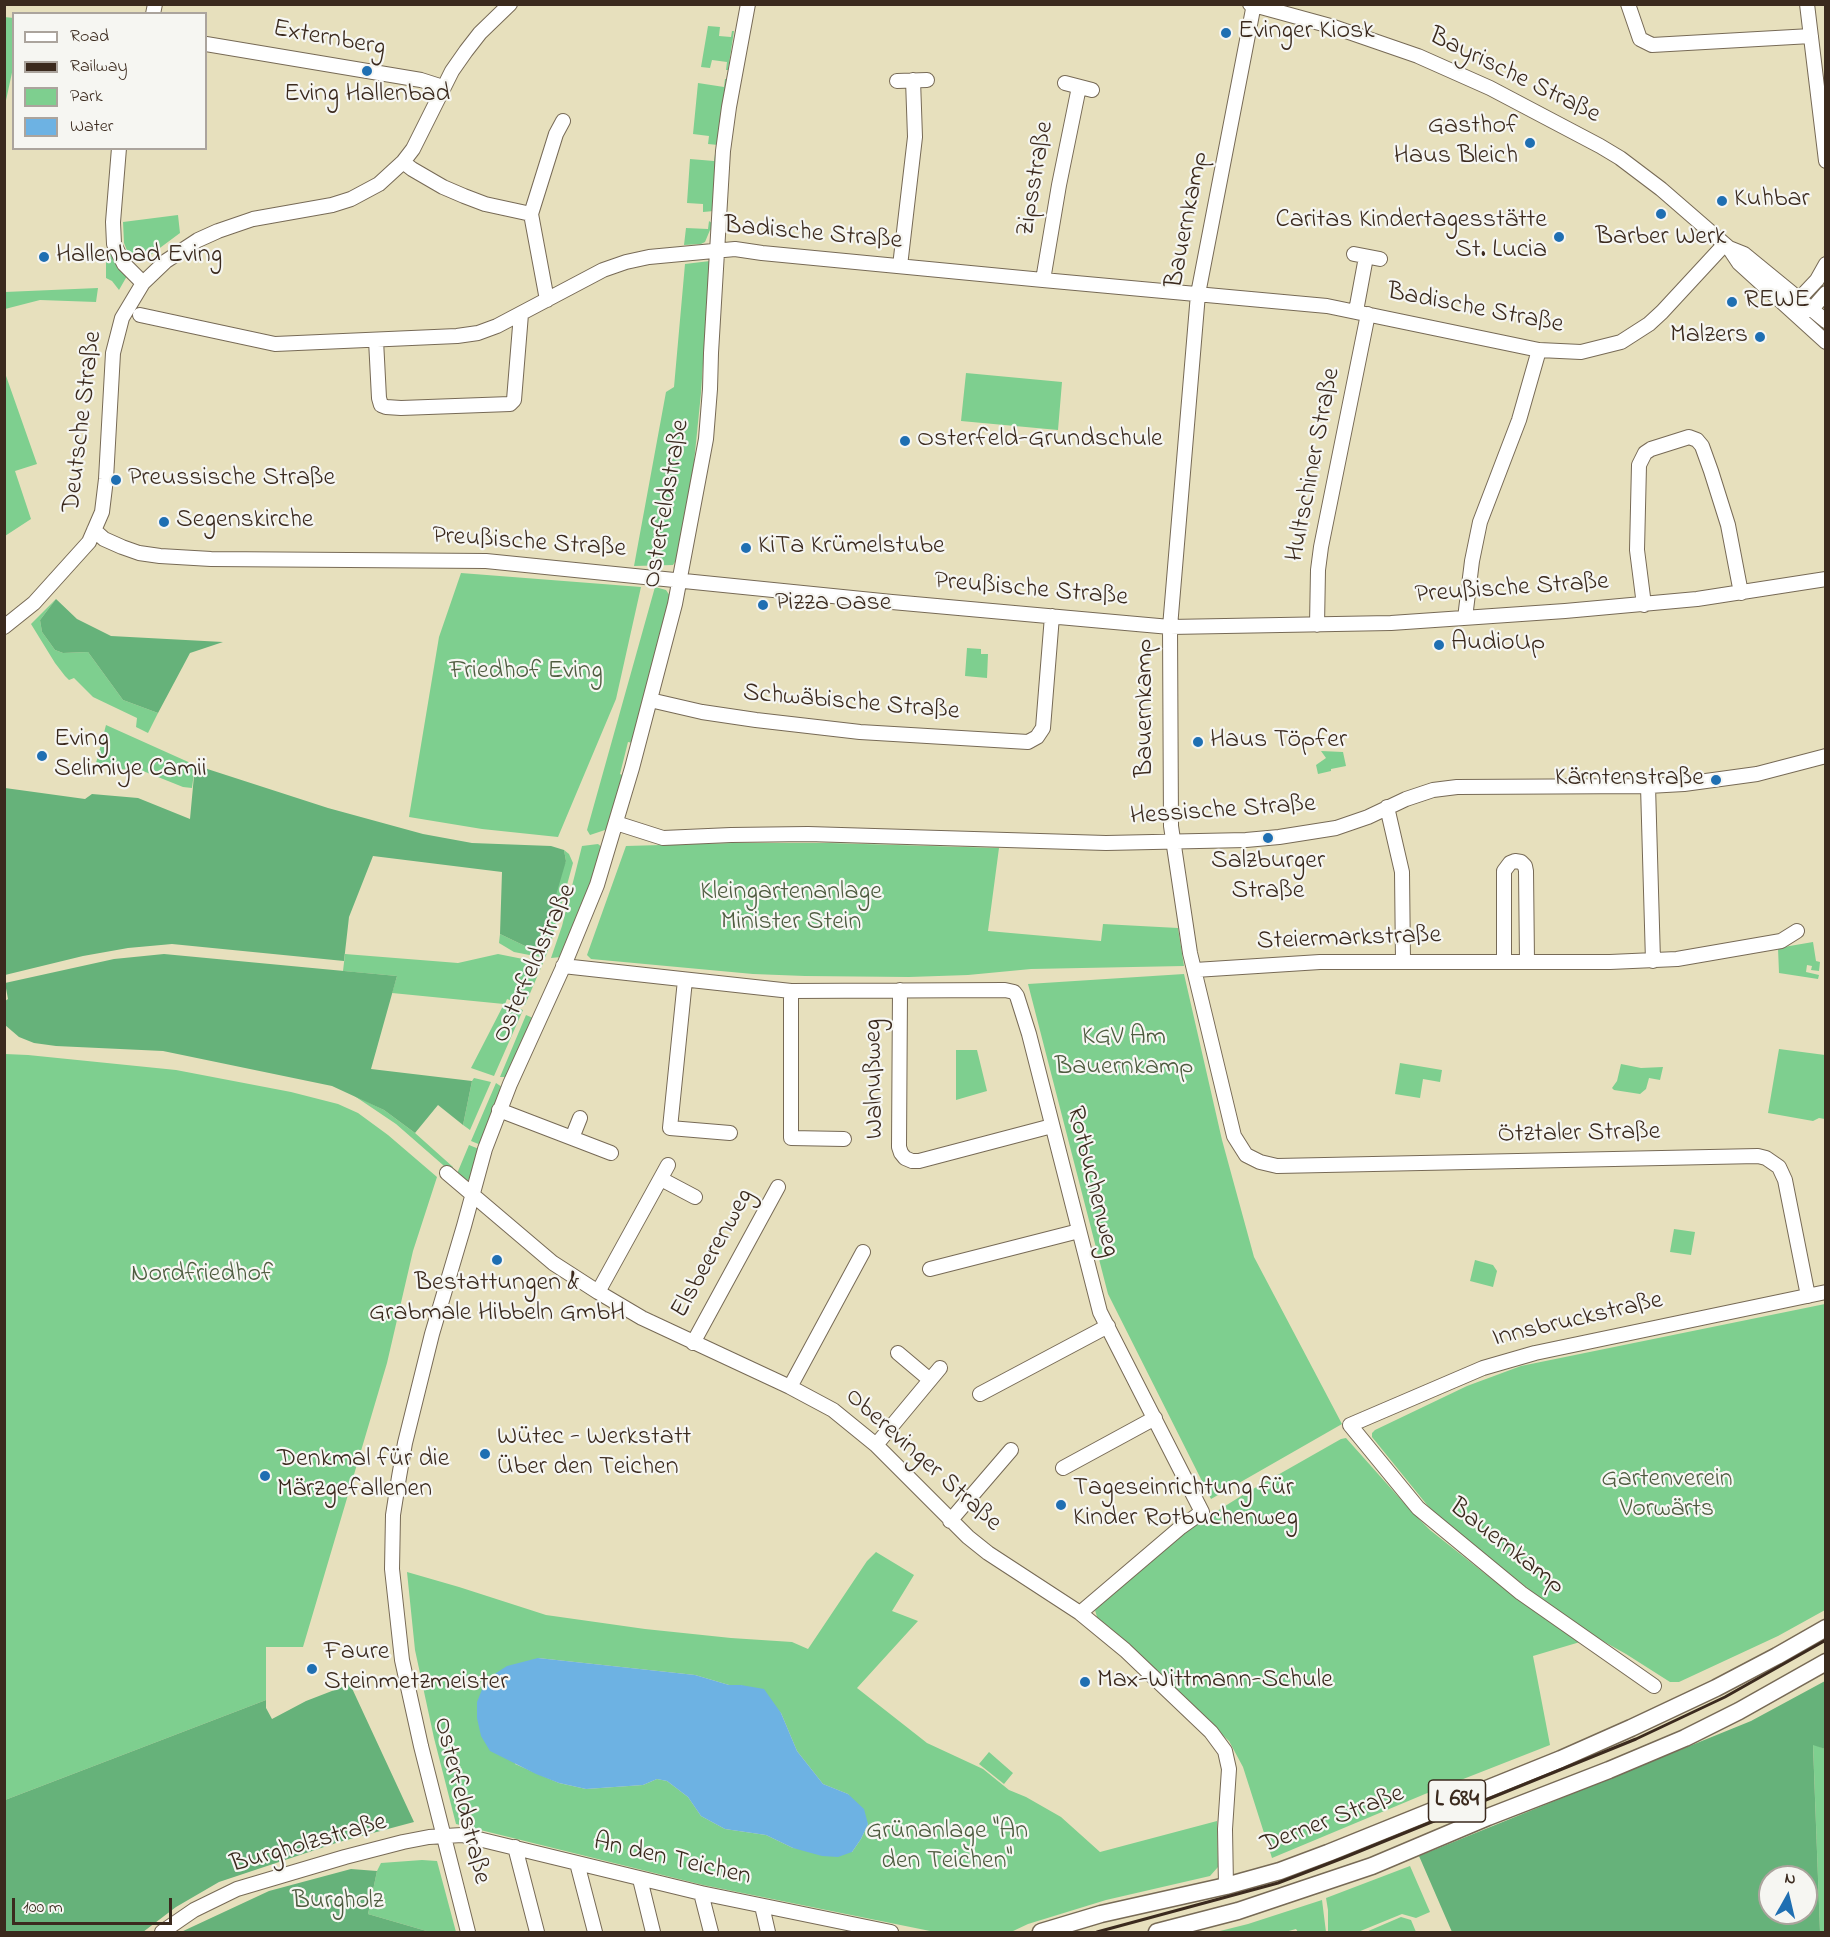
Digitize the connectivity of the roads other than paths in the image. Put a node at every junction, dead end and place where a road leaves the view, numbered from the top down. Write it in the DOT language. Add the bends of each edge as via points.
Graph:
graph roads {
  1 [pos="510,4"];
  2 [pos="748,4"];
  3 [pos="1628,4"];
  4 [pos="1807,4"];
  5 [pos="1253,5"];
  6 [pos="1811,36"];
  7 [pos="207,44"];
  8 [pos="913,80"];
  9 [pos="927,80"];
  10 [pos="897,81"];
  11 [pos="443,87"];
  12 [pos="1079,87"];
  13 [pos="563,121"];
  14 [pos="119,150"];
  15 [pos="1826,161"];
  16 [pos="403,162"];
  17 [pos="531,214"];
  18 [pos="1727,246"];
  19 [pos="717,249"];
  20 [pos="1367,257"];
  21 [pos="1826,264"];
  22 [pos="900,266"];
  23 [pos="1043,280"];
  24 [pos="143,283"];
  25 [pos="1826,293"];
  26 [pos="1198,294"];
  27 [pos="1799,299"];
  28 [pos="548,300"];
  29 [pos="1812,309"];
  30 [pos="1362,313"];
  31 [pos="521,314"];
  32 [pos="1794,314"];
  33 [pos="140,315"];
  34 [pos="1826,321"];
  35 [pos="376,340"];
  36 [pos="1826,342"];
  37 [pos="1539,350"];
  38 [pos="94,530"];
  39 [pos="1826,579"];
  40 [pos="680,581"];
  41 [pos="1741,593"];
  42 [pos="1644,605"];
  43 [pos="1052,616"];
  44 [pos="1465,618"];
  45 [pos="1317,625"];
  46 [pos="4,627"];
  47 [pos="1170,627"];
  48 [pos="650,700"];
  49 [pos="1826,756"];
  50 [pos="1648,786"];
  51 [pos="1387,807"];
  52 [pos="616,823"];
  53 [pos="1174,842"];
  54 [pos="1797,931"];
  55 [pos="1403,961"];
  56 [pos="1504,961"];
  57 [pos="1527,961"];
  58 [pos="1653,961"];
  59 [pos="564,966"];
  60 [pos="1195,970"];
  61 [pos="686,980"];
  62 [pos="900,990"];
  63 [pos="791,991"];
  64 [pos="500,1110"];
  65 [pos="580,1118"];
  66 [pos="1052,1126"];
  67 [pos="730,1133"];
  68 [pos="572,1138"];
  69 [pos="844,1139"];
  70 [pos="611,1153"];
  71 [pos="1246,1155"];
  72 [pos="668,1165"];
  73 [pos="447,1173"];
  74 [pos="661,1179"];
  75 [pos="778,1187"];
  76 [pos="472,1196"];
  77 [pos="695,1197"];
  78 [pos="1079,1231"];
  79 [pos="863,1252"];
  80 [pos="930,1269"];
  81 [pos="598,1292"];
  82 [pos="1826,1292"];
  83 [pos="1808,1296"];
  84 [pos="1108,1326"];
  85 [pos="693,1343"];
  86 [pos="898,1353"];
  87 [pos="940,1368"];
  88 [pos="930,1380"];
  89 [pos="790,1387"];
  90 [pos="980,1394"];
  91 [pos="1155,1418"];
  92 [pos="1350,1425"];
  93 [pos="876,1445"];
  94 [pos="1011,1450"];
  95 [pos="1063,1468"];
  96 [pos="950,1521"];
  97 [pos="1080,1613"];
  98 [pos="1826,1628"];
  99 [pos="1826,1662"];
  100 [pos="1653,1686"];
  101 [pos="443,1836"];
  102 [pos="515,1847"];
  103 [pos="577,1863"];
  104 [pos="640,1879"];
  105 [pos="1226,1886"];
  106 [pos="701,1893"];
  107 [pos="762,1906"];
  108 [pos="870,1930"];
  109 [pos="162,1932"];
  110 [pos="468,1932"];
  111 [pos="537,1932"];
  112 [pos="595,1932"];
  113 [pos="653,1932"];
  114 [pos="711,1932"];
  115 [pos="768,1932"];
  116 [pos="891,1932"];
  117 [pos="1041,1932"];
  118 [pos="1157,1932"];
  1 -- 11 [label="street, Deutsche Straße" via="480,33"];
  2 -- 19 [label="street, Osterfeldstraße" via="723,151"];
  3 -- 6 [label="street" via="1640,39 1652,45"];
  4 -- 6 [label="street"];
  5 -- 18 [label="street, Bayrische Straße" via="1389,45 1496,91 1620,158"];
  5 -- 26 [label="street, Bauernkamp"];
  6 -- 15 [label="street"];
  7 -- 11 [label="street, Externberg"];
  8 -- 9 [label="street"];
  8 -- 10 [label="street"];
  8 -- 22 [label="street" via="915,137"];
  11 -- 16 [label="street, Deutsche Straße" via="421,135"];
  12 -- 23 [label="street, Zipsstraße"];
  13 -- 17 [label="street"];
  14 -- 24 [label="street" via="114,244 124,264"];
  16 -- 17 [label="street" via="464,196"];
  16 -- 24 [label="street, Deutsche Straße" via="379,184 351,200 253,219 198,240 166,261"];
  17 -- 28 [label="street"];
  18 -- 27 [label="street, Bayrische Straße" via="1744,254"];
  18 -- 32 [label="street, Bayrische Straße" via="1739,263"];
  18 -- 37 [label="street, Badische Straße" via="1662,312 1621,342 1594,351"];
  19 -- 22 [label="street, Badische Straße"];
  19 -- 28 [label="street, Badische Straße" via="626,262"];
  19 -- 40 [label="street, Osterfeldstraße" via="706,439"];
  20 -- 30 [label="street, Badische Straße"];
  21 -- 27 [label="street"];
  22 -- 23 [label="street, Badische Straße"];
  23 -- 26 [label="street, Badische Straße"];
  24 -- 38 [label="street, Deutsche Straße" via="126,308 117,332 106,479 102,512"];
  25 -- 29 [label="street"];
  26 -- 30 [label="street, Badische Straße"];
  26 -- 47 [label="street, Bauernkamp"];
  27 -- 29 [label="street, Bayrische Straße"];
  27 -- 32 [label="street"];
  28 -- 31 [label="street, Badische Straße"];
  29 -- 32 [label="street"];
  29 -- 34 [label="street, Bayrische Straße"];
  30 -- 37 [label="street, Badische Straße"];
  30 -- 45 [label="street, Hultschiner Straße" via="1321,547"];
  31 -- 35 [label="street, Badische Straße" via="478,333"];
  31 -- 35 [label="street" via="514,400 503,406 381,405"];
  32 -- 36 [label="street, Bayrische Straße"];
  33 -- 35 [label="street, Badische Straße" via="275,344"];
  37 -- 44 [label="street" via="1519,420 1480,522"];
  38 -- 40 [label="street, Preußische Straße" via="122,547 160,556 486,561"];
  38 -- 46 [label="street, Deutsche Straße" via="34,603"];
  39 -- 41 [label="street, Preußische Straße"];
  40 -- 43 [label="street, Preußische Straße"];
  40 -- 48 [label="street, Osterfeldstraße"];
  41 -- 42 [label="street, Preußische Straße"];
  41 -- 42 [label="street" via="1728,525 1711,471 1702,446 1689,437 1651,449 1639,465 1637,550"];
  42 -- 44 [label="street, Preußische Straße"];
  43 -- 47 [label="street, Preußische Straße"];
  43 -- 48 [label="street, Schwäbische Straße" via="1043,728 1028,742 860,732 702,712"];
  44 -- 45 [label="street, Preußische Straße"];
  45 -- 47 [label="street, Preußische Straße"];
  47 -- 53 [label="street, Bauernkamp"];
  48 -- 52 [label="street, Osterfeldstraße"];
  49 -- 50 [label="street, Hessische Straße" via="1735,778"];
  50 -- 51 [label="street, Hessische Straße" via="1457,787 1433,790"];
  50 -- 58 [label="street"];
  51 -- 53 [label="street, Hessische Straße" via="1352,823 1308,833"];
  51 -- 55 [label="street" via="1402,872"];
  52 -- 53 [label="street, Hessische Straße" via="663,838 808,834"];
  52 -- 59 [label="street, Osterfeldstraße" via="597,885"];
  53 -- 60 [label="street, Bauernkamp"];
  54 -- 58 [label="street, Steiermarkstraße" via="1781,941"];
  55 -- 56 [label="street, Steiermarkstraße"];
  55 -- 60 [label="street, Steiermarkstraße"];
  56 -- 57 [label="street, Steiermarkstraße"];
  56 -- 57 [label="street" via="1504,871 1515,861 1521,862 1526,871"];
  57 -- 58 [label="street, Steiermarkstraße"];
  59 -- 61 [label="street, Rotbuchenweg"];
  59 -- 64 [label="street, Osterfeldstraße"];
  60 -- 71 [label="street, Bauernkamp" via="1234,1136"];
  61 -- 63 [label="street, Rotbuchenweg"];
  61 -- 67 [label="street" via="670,1128"];
  62 -- 63 [label="street, Rotbuchenweg"];
  62 -- 66 [label="street, Rotbuchenweg" via="1014,992 1024,1014"];
  62 -- 66 [label="street, Walnußweg" via="899,1147 905,1158 919,1161"];
  63 -- 69 [label="street" via="791,1138"];
  64 -- 68 [label="street"];
  64 -- 76 [label="street, Osterfeldstraße"];
  65 -- 68 [label="street"];
  66 -- 78 [label="street, Rotbuchenweg"];
  68 -- 70 [label="street"];
  71 -- 83 [label="street, Ötztaler Straße" via="1277,1166 1766,1158 1779,1167 1785,1180"];
  72 -- 74 [label="street"];
  73 -- 76 [label="street, Oberevinger Straße"];
  74 -- 77 [label="street"];
  74 -- 81 [label="street"];
  75 -- 85 [label="street, Elsbeerenweg"];
  76 -- 81 [label="street, Oberevinger Straße" via="553,1263"];
  76 -- 101 [label="street, Osterfeldstraße" via="405,1443 392,1535 402,1660"];
  78 -- 80 [label="street"];
  78 -- 84 [label="street, Rotbuchenweg" via="1100,1312"];
  79 -- 89 [label="street"];
  81 -- 85 [label="street, Oberevinger Straße"];
  82 -- 83 [label="street, Innsbruckstraße"];
  83 -- 92 [label="street, Innsbruckstraße" via="1535,1353 1483,1368"];
  84 -- 90 [label="street"];
  84 -- 91 [label="street, Rotbuchenweg"];
  85 -- 89 [label="street, Oberevinger Straße"];
  86 -- 88 [label="street"];
  87 -- 88 [label="street"];
  88 -- 93 [label="street"];
  89 -- 93 [label="street, Oberevinger Straße" via="833,1410"];
  91 -- 95 [label="street"];
  91 -- 97 [label="street, Rotbuchenweg" via="1202,1512"];
  92 -- 100 [label="street, Bauernkamp" via="1418,1508 1521,1593"];
  93 -- 96 [label="street, Oberevinger Straße"];
  94 -- 96 [label="street"];
  96 -- 97 [label="street, Oberevinger Straße" via="988,1553"];
  97 -- 105 [label="street, Oberevinger Straße" via="1125,1650 1211,1732 1225,1751 1229,1768"];
  98 -- 105 [label="main road, Derner Straße / L 684" via="1716,1688 1561,1759 1328,1853"];
  99 -- 118 [label="main road, Derner Straße / L 684" via="1739,1711 1635,1760 1372,1866 1238,1911"];
  101 -- 102 [label="street, An den Teichen" via="469,1836"];
  101 -- 109 [label="street, Burgholzstraße" via="355,1854 237,1889 194,1910"];
  101 -- 110 [label="street, Osterfeldstraße"];
  102 -- 103 [label="street, An den Teichen"];
  102 -- 111 [label="street"];
  103 -- 104 [label="street, An den Teichen"];
  103 -- 112 [label="street"];
  104 -- 106 [label="street, An den Teichen"];
  104 -- 113 [label="street"];
  105 -- 117 [label="main road, Derner Straße / L 684"];
  106 -- 107 [label="street, An den Teichen"];
  106 -- 114 [label="street"];
  107 -- 108 [label="street, An den Teichen"];
  107 -- 115 [label="street"];
  108 -- 116 [label="street, An den Teichen"];
}
